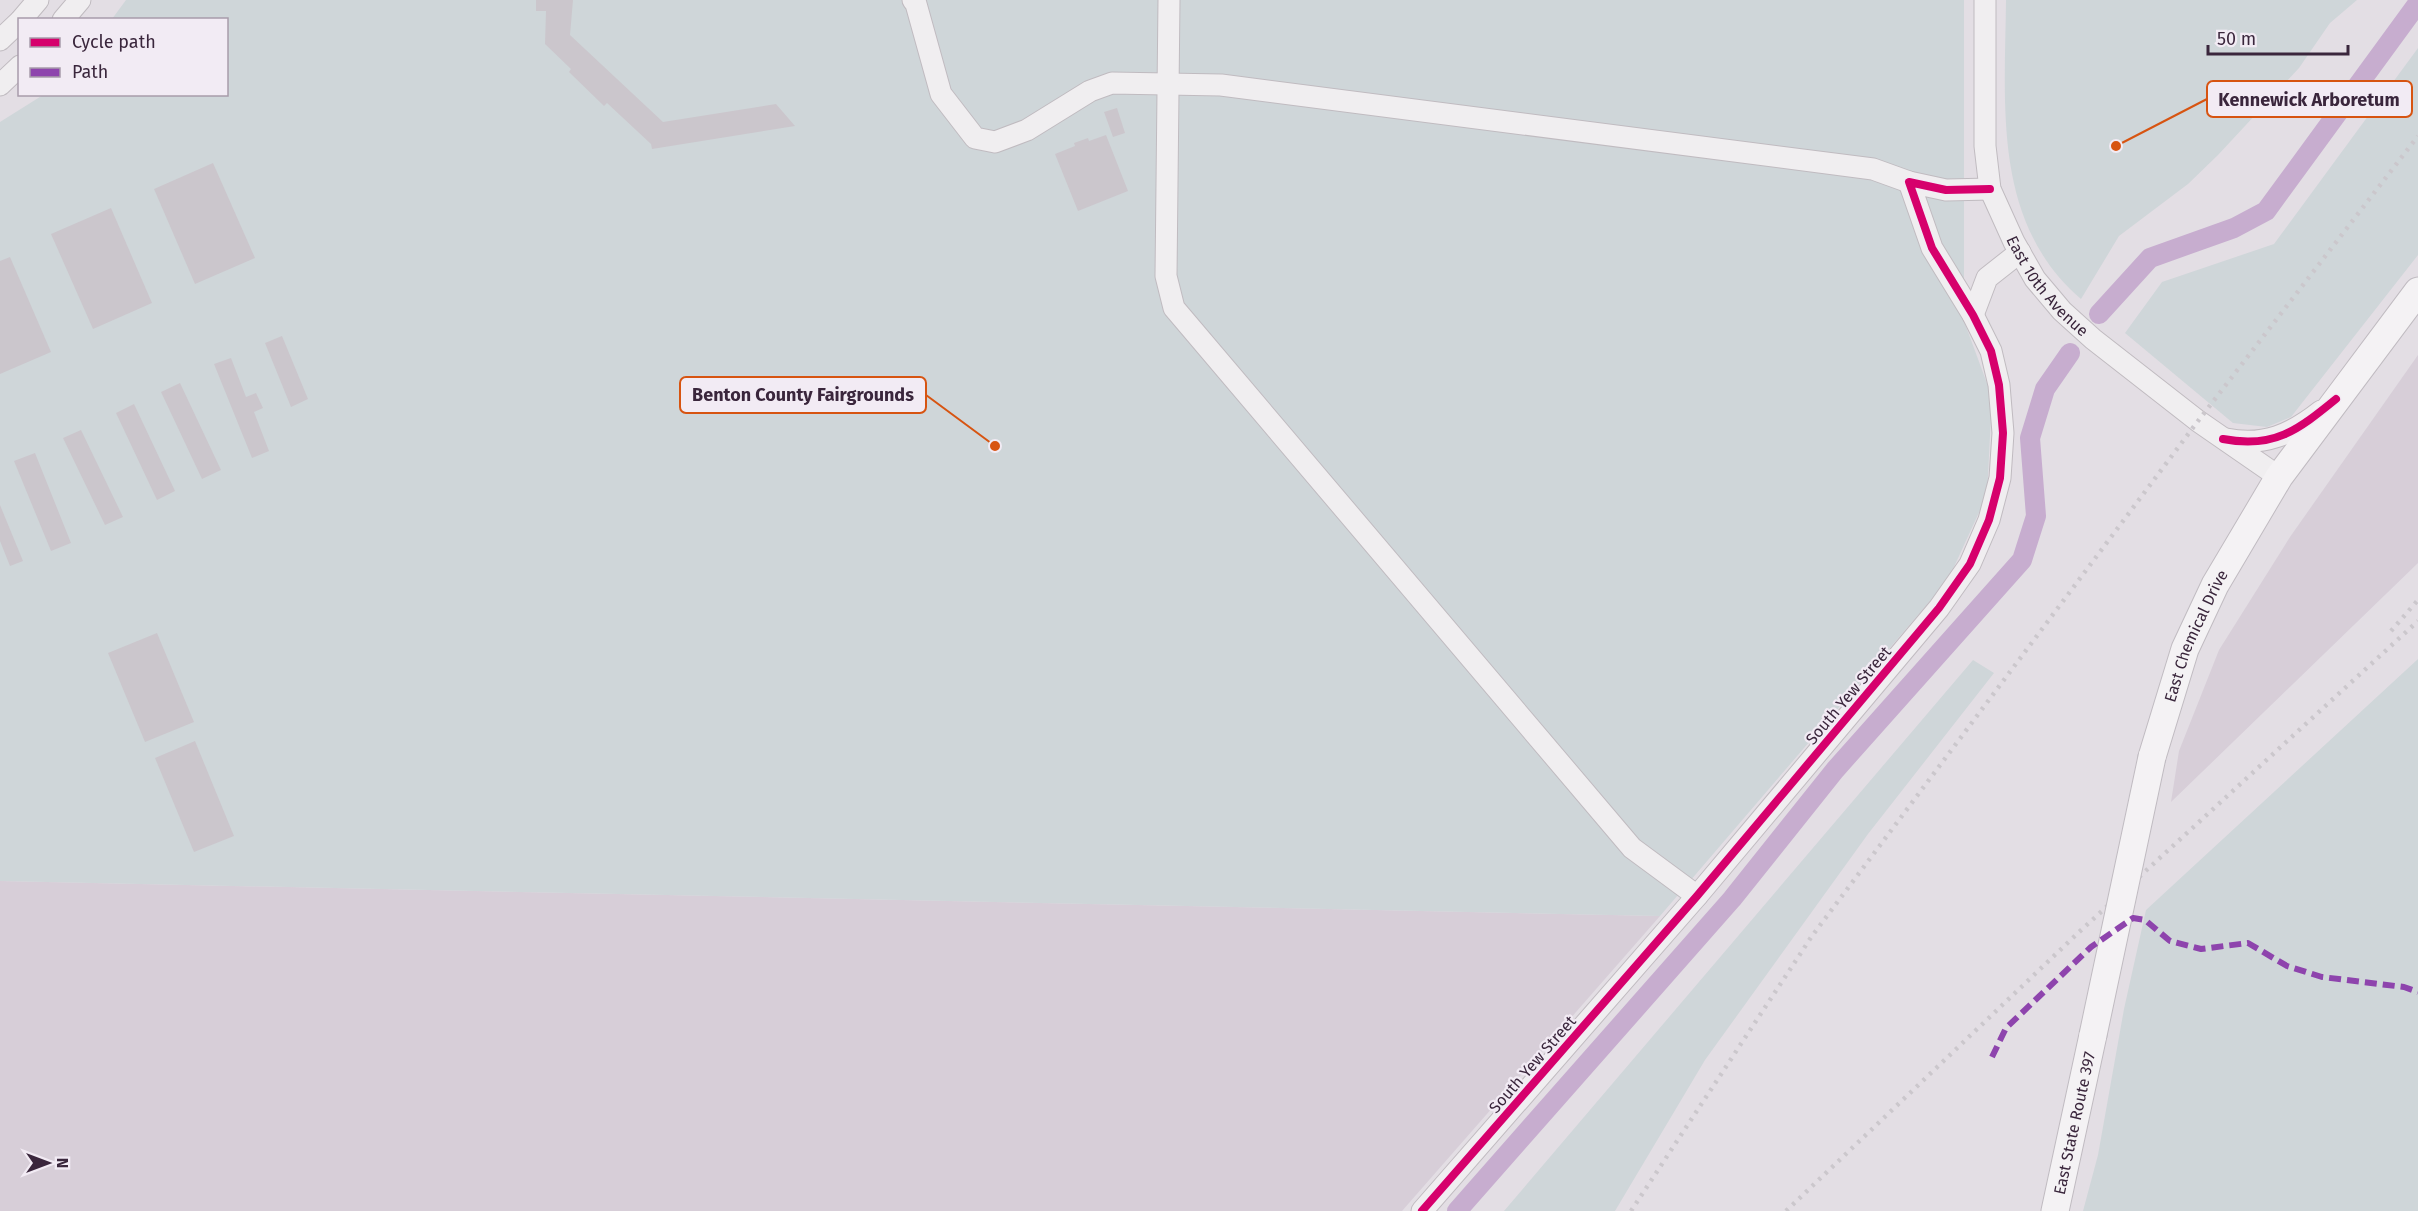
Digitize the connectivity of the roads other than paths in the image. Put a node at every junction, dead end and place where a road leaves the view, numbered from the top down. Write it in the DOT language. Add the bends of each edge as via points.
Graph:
graph roads {
  1 [pos="38,0"];
  2 [pos="80,0"];
  3 [pos="913,0"];
  4 [pos="1169,0"];
  5 [pos="1985,0"];
  6 [pos="22,18"];
  7 [pos="65,18"];
  8 [pos="18,22"];
  9 [pos="0,40"];
  10 [pos="18,68"];
  11 [pos="1168,82"];
  12 [pos="0,85"];
  13 [pos="1909,182"];
  14 [pos="1990,189"];
  15 [pos="2020,252"];
  16 [pos="2418,291"];
  17 [pos="1973,315"];
  18 [pos="2336,399"];
  19 [pos="2223,439"];
  20 [pos="2279,477"];
  21 [pos="1697,896"];
  22 [pos="2093,1035"];
  23 [pos="1422,1211"];
  24 [pos="2055,1211"];
  1 -- 6 [label="street"];
  2 -- 7 [label="street"];
  3 -- 11 [label="street" via="940,94 975,138 995,142 1027,130 1090,91 1112,83"];
  4 -- 11 [label="street"];
  5 -- 14 [label="street, East 10th Avenue" via="1985,146"];
  8 -- 9 [label="street"];
  10 -- 12 [label="street"];
  11 -- 13 [label="street" via="1221,85 1873,169"];
  11 -- 21 [label="street" via="1166,276 1174,308 1632,848"];
  13 -- 14 [label="street" via="1946,190"];
  13 -- 17 [label="street, South Yew Street" via="1932,248"];
  14 -- 15 [label="street, East 10th Avenue"];
  15 -- 17 [label="street" via="1987,278"];
  15 -- 19 [label="street, East 10th Avenue" via="2035,279 2062,311"];
  16 -- 18 [label="main road, East Chemical Drive"];
  17 -- 21 [label="street, South Yew Street" via="1991,351 2003,432 2000,478 1989,520 1970,564 1939,608"];
  18 -- 19 [label="street" via="2304,425 2271,439 2246,443"];
  18 -- 20 [label="main road, East Chemical Drive"];
  19 -- 20 [label="street, East 10th Avenue"];
  20 -- 22 [label="main road, East Chemical Drive, bridge" via="2215,585 2185,649 2152,757"];
  21 -- 23 [label="street, South Yew Street"];
  22 -- 24 [label="main road, East State Route 397"];
}
